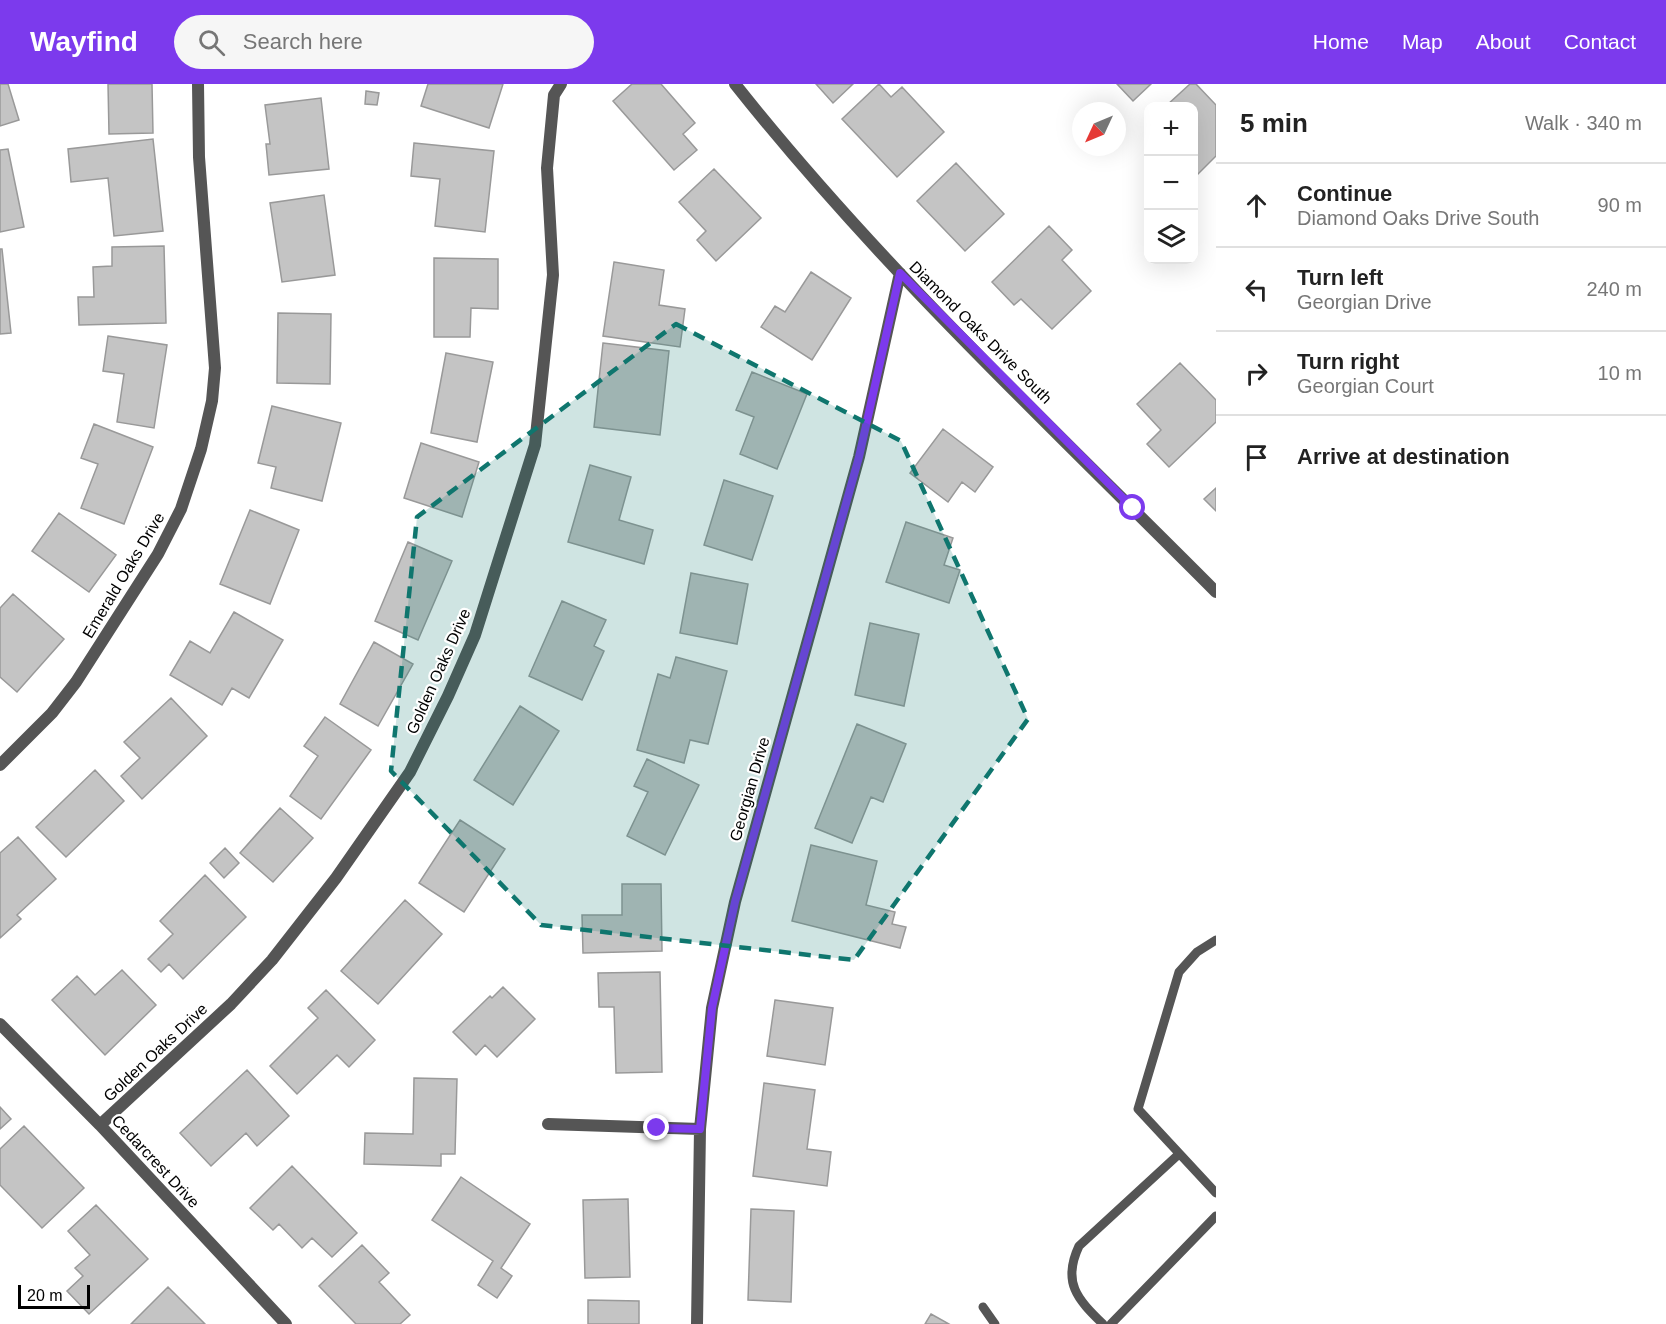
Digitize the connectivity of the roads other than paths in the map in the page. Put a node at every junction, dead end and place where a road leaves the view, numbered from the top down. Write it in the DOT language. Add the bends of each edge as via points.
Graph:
graph roads {
  1 [pos="198,84"];
  2 [pos="561,84"];
  3 [pos="735,84"];
  4 [pos="900,273"];
  5 [pos="1216,592"];
  6 [pos="0,765"];
  7 [pos="1216,940"];
  8 [pos="0,1024"];
  9 [pos="548,1124"];
  10 [pos="100,1125"];
  11 [pos="700,1129"];
  12 [pos="1179,1154"];
  13 [pos="1216,1193"];
  14 [pos="1216,1216"];
  15 [pos="983,1307"];
  16 [pos="286,1324"];
  17 [pos="697,1324"];
  18 [pos="995,1324"];
  19 [pos="1103,1324"];
  20 [pos="1111,1324"];
  1 -- 6 [label="street, Emerald Oaks Drive" via="199,157 215,368 201,449 182,509 152,564 76,682 52,713"];
  2 -- 10 [label="street, Golden Oaks Drive" via="554,95 548,168 553,275 535,445 475,635 448,696 410,772 336,878 272,960 231,1004"];
  3 -- 4 [label="street, Diamond Oaks Drive South"];
  4 -- 5 [label="street, Diamond Oaks Drive South"];
  4 -- 11 [label="street, Georgian Drive" via="859,457 735,902 712,1008"];
  7 -- 12 [label="lane" via="1197,952 1179,972 1138,1108"];
  8 -- 10 [label="street, Cedarcrest Drive"];
  9 -- 11 [label="street"];
  10 -- 16 [label="street, Cedarcrest Drive"];
  11 -- 17 [label="street, Georgian Drive"];
  12 -- 13 [label="lane"];
  12 -- 19 [label="lane" via="1079,1246 1072,1262 1071,1282 1085,1306"];
  14 -- 20 [label="lane"];
  15 -- 18 [label="lane"];
}
